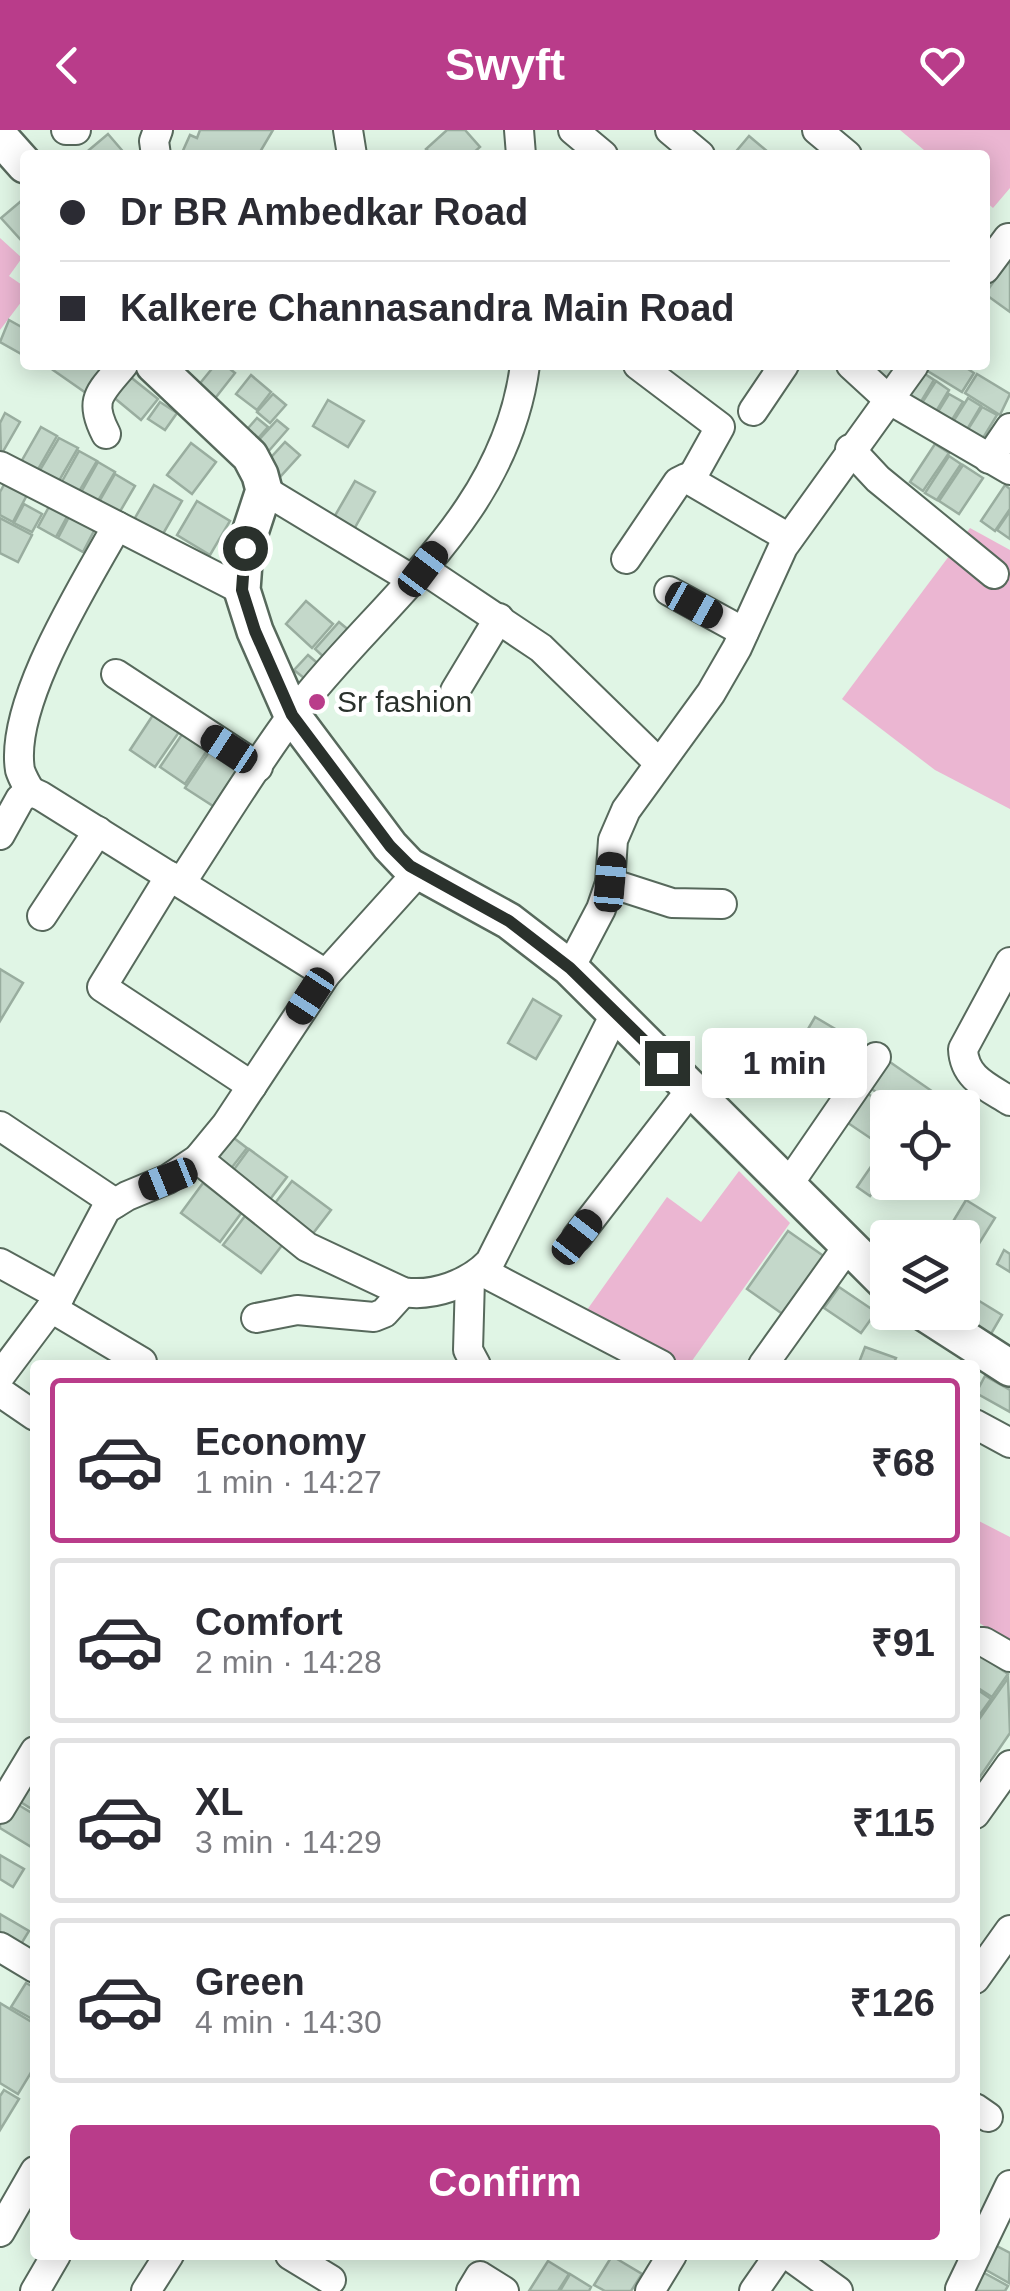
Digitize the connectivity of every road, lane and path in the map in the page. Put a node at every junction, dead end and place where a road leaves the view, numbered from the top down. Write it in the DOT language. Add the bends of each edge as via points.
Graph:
graph roads {
  1 [pos="66,130"];
  2 [pos="76,130"];
  3 [pos="573,130"];
  4 [pos="670,130"];
  5 [pos="817,130"];
  6 [pos="0,137"];
  7 [pos="597,150"];
  8 [pos="694,150"];
  9 [pos="841,150"];
  10 [pos="20,159"];
  11 [pos="1008,238"];
  12 [pos="990,261"];
  13 [pos="118,370"];
  14 [pos="159,370"];
  15 [pos="524,370"];
  16 [pos="645,370"];
  17 [pos="781,370"];
  18 [pos="856,370"];
  19 [pos="910,370"];
  20 [pos="888,399"];
  21 [pos="752,411"];
  22 [pos="1010,428"];
  23 [pos="106,434"];
  24 [pos="850,449"];
  25 [pos="1000,465"];
  26 [pos="3,474"];
  27 [pos="691,479"];
  28 [pos="264,490"];
  29 [pos="117,526"];
  30 [pos="789,538"];
  31 [pos="626,559"];
  32 [pos="418,574"];
  33 [pos="994,574"];
  34 [pos="242,590"];
  35 [pos="669,591"];
  36 [pos="499,618"];
  37 [pos="744,632"];
  38 [pos="116,674"];
  39 [pos="454,691"];
  40 [pos="292,715"];
  41 [pos="660,764"];
  42 [pos="258,768"];
  43 [pos="30,791"];
  44 [pos="98,831"];
  45 [pos="0,835"];
  46 [pos="418,870"];
  47 [pos="175,879"];
  48 [pos="610,882"];
  49 [pos="722,904"];
  50 [pos="42,916"];
  51 [pos="1010,962"];
  52 [pos="570,968"];
  53 [pos="326,974"];
  54 [pos="615,1014"];
  55 [pos="876,1056"];
  56 [pos="252,1086"];
  57 [pos="693,1087"];
  58 [pos="1010,1101"];
  59 [pos="0,1126"];
  60 [pos="198,1159"];
  61 [pos="788,1185"];
  62 [pos="115,1203"];
  63 [pos="577,1237"];
  64 [pos="848,1246"];
  65 [pos="0,1263"];
  66 [pos="870,1267"];
  67 [pos="476,1275"];
  68 [pos="403,1292"];
  69 [pos="55,1302"];
  70 [pos="256,1318"];
  71 [pos="951,1330"];
  72 [pos="139,1360"];
  73 [pos="473,1360"];
  74 [pos="651,1360"];
  75 [pos="767,1360"];
  76 [pos="1010,1368"];
  77 [pos="0,1376"];
  78 [pos="0,1392"];
  79 [pos="30,1413"];
  80 [pos="980,1427"];
  81 [pos="1010,1442"];
  82 [pos="980,1642"];
  83 [pos="1010,1657"];
  84 [pos="30,1759"];
  85 [pos="1010,1765"];
  86 [pos="980,1807"];
  87 [pos="0,1809"];
  88 [pos="1010,1930"];
  89 [pos="0,1947"];
  90 [pos="30,1962"];
  91 [pos="980,1972"];
  92 [pos="30,2180"];
  93 [pos="1010,2185"];
  94 [pos="0,2232"];
  95 [pos="980,2247"];
  96 [pos="53,2260"];
  97 [pos="167,2260"];
  98 [pos="299,2260"];
  99 [pos="669,2260"];
  100 [pos="776,2260"];
  101 [pos="795,2260"];
  102 [pos="974,2260"];
  103 [pos="333,2278"];
  104 [pos="155,2288"];
  105 [pos="960,2289"];
  106 [pos="35,2291"];
  107 [pos="472,2291"];
  108 [pos="504,2291"];
  109 [pos="650,2291"];
  110 [pos="754,2291"];
  111 [pos="838,2291"];
  1 -- 2 [label="street"];
  3 -- 7 [label="street"];
  4 -- 8 [label="street"];
  5 -- 9 [label="street"];
  6 -- 10 [label="main road"];
  11 -- 12 [label="street"];
  13 -- 23 [label="street" via="96,402"];
  14 -- 28 [label="main road" via="250,456"];
  15 -- 32 [label="street" via="521,397 485,486"];
  16 -- 27 [label="street" via="720,427"];
  17 -- 21 [label="street"];
  18 -- 20 [label="street"];
  19 -- 20 [label="street"];
  20 -- 24 [label="street"];
  20 -- 25 [label="street"];
  22 -- 25 [label="street"];
  24 -- 30 [label="street"];
  24 -- 33 [label="street"];
  26 -- 29 [label="street"];
  27 -- 30 [label="street"];
  27 -- 31 [label="street" via="678,482"];
  28 -- 32 [label="street"];
  28 -- 34 [label="main road" via="245,548"];
  29 -- 34 [label="street"];
  29 -- 43 [label="street" via="33,693 21,734 20,771"];
  30 -- 37 [label="street"];
  32 -- 36 [label="street"];
  32 -- 40 [label="street"];
  34 -- 40 [label="main road"];
  35 -- 37 [label="street"];
  36 -- 39 [label="street"];
  36 -- 41 [label="street" via="553,659"];
  37 -- 41 [label="street"];
  38 -- 42 [label="street"];
  40 -- 42 [label="street"];
  40 -- 46 [label="main road" via="390,846"];
  41 -- 48 [label="street" via="613,840"];
  42 -- 47 [label="street"];
  43 -- 44 [label="street"];
  43 -- 45 [label="street"];
  44 -- 47 [label="street"];
  44 -- 50 [label="street"];
  46 -- 52 [label="main road" via="509,921"];
  46 -- 53 [label="street"];
  47 -- 53 [label="street"];
  47 -- 56 [label="street" via="102,987"];
  48 -- 49 [label="street" via="672,903"];
  48 -- 52 [label="street"];
  51 -- 58 [label="street" via="963,1049 969,1073"];
  52 -- 54 [label="main road"];
  53 -- 56 [label="street"];
  54 -- 57 [label="main road"];
  54 -- 67 [label="street" via="490,1262"];
  55 -- 61 [label="street"];
  56 -- 60 [label="street"];
  57 -- 61 [label="main road"];
  57 -- 63 [label="street"];
  59 -- 62 [label="street"];
  60 -- 62 [label="street"];
  60 -- 68 [label="street" via="307,1247"];
  61 -- 64 [label="main road"];
  62 -- 69 [label="street"];
  64 -- 66 [label="main road"];
  64 -- 75 [label="street"];
  65 -- 69 [label="street"];
  67 -- 68 [label="street" via="420,1295"];
  67 -- 73 [label="street" via="468,1350"];
  67 -- 74 [label="street"];
  68 -- 70 [label="street" via="374,1317 297,1310"];
  69 -- 72 [label="street"];
  69 -- 77 [label="street"];
  71 -- 76 [label="main road"];
  78 -- 79 [label="street"];
  80 -- 81 [label="street"];
  82 -- 83 [label="street"];
  84 -- 87 [label="street"];
  85 -- 86 [label="street"];
  88 -- 91 [label="street"];
  89 -- 90 [label="street"];
  92 -- 94 [label="street"];
  93 -- 95 [label="street"];
  96 -- 106 [label="street"];
  97 -- 104 [label="street"];
  98 -- 103 [label="street"];
  99 -- 109 [label="street"];
  100 -- 110 [label="street"];
  101 -- 111 [label="street"];
  102 -- 105 [label="street"];
  107 -- 108 [label="street" via="480,2276"];
}
